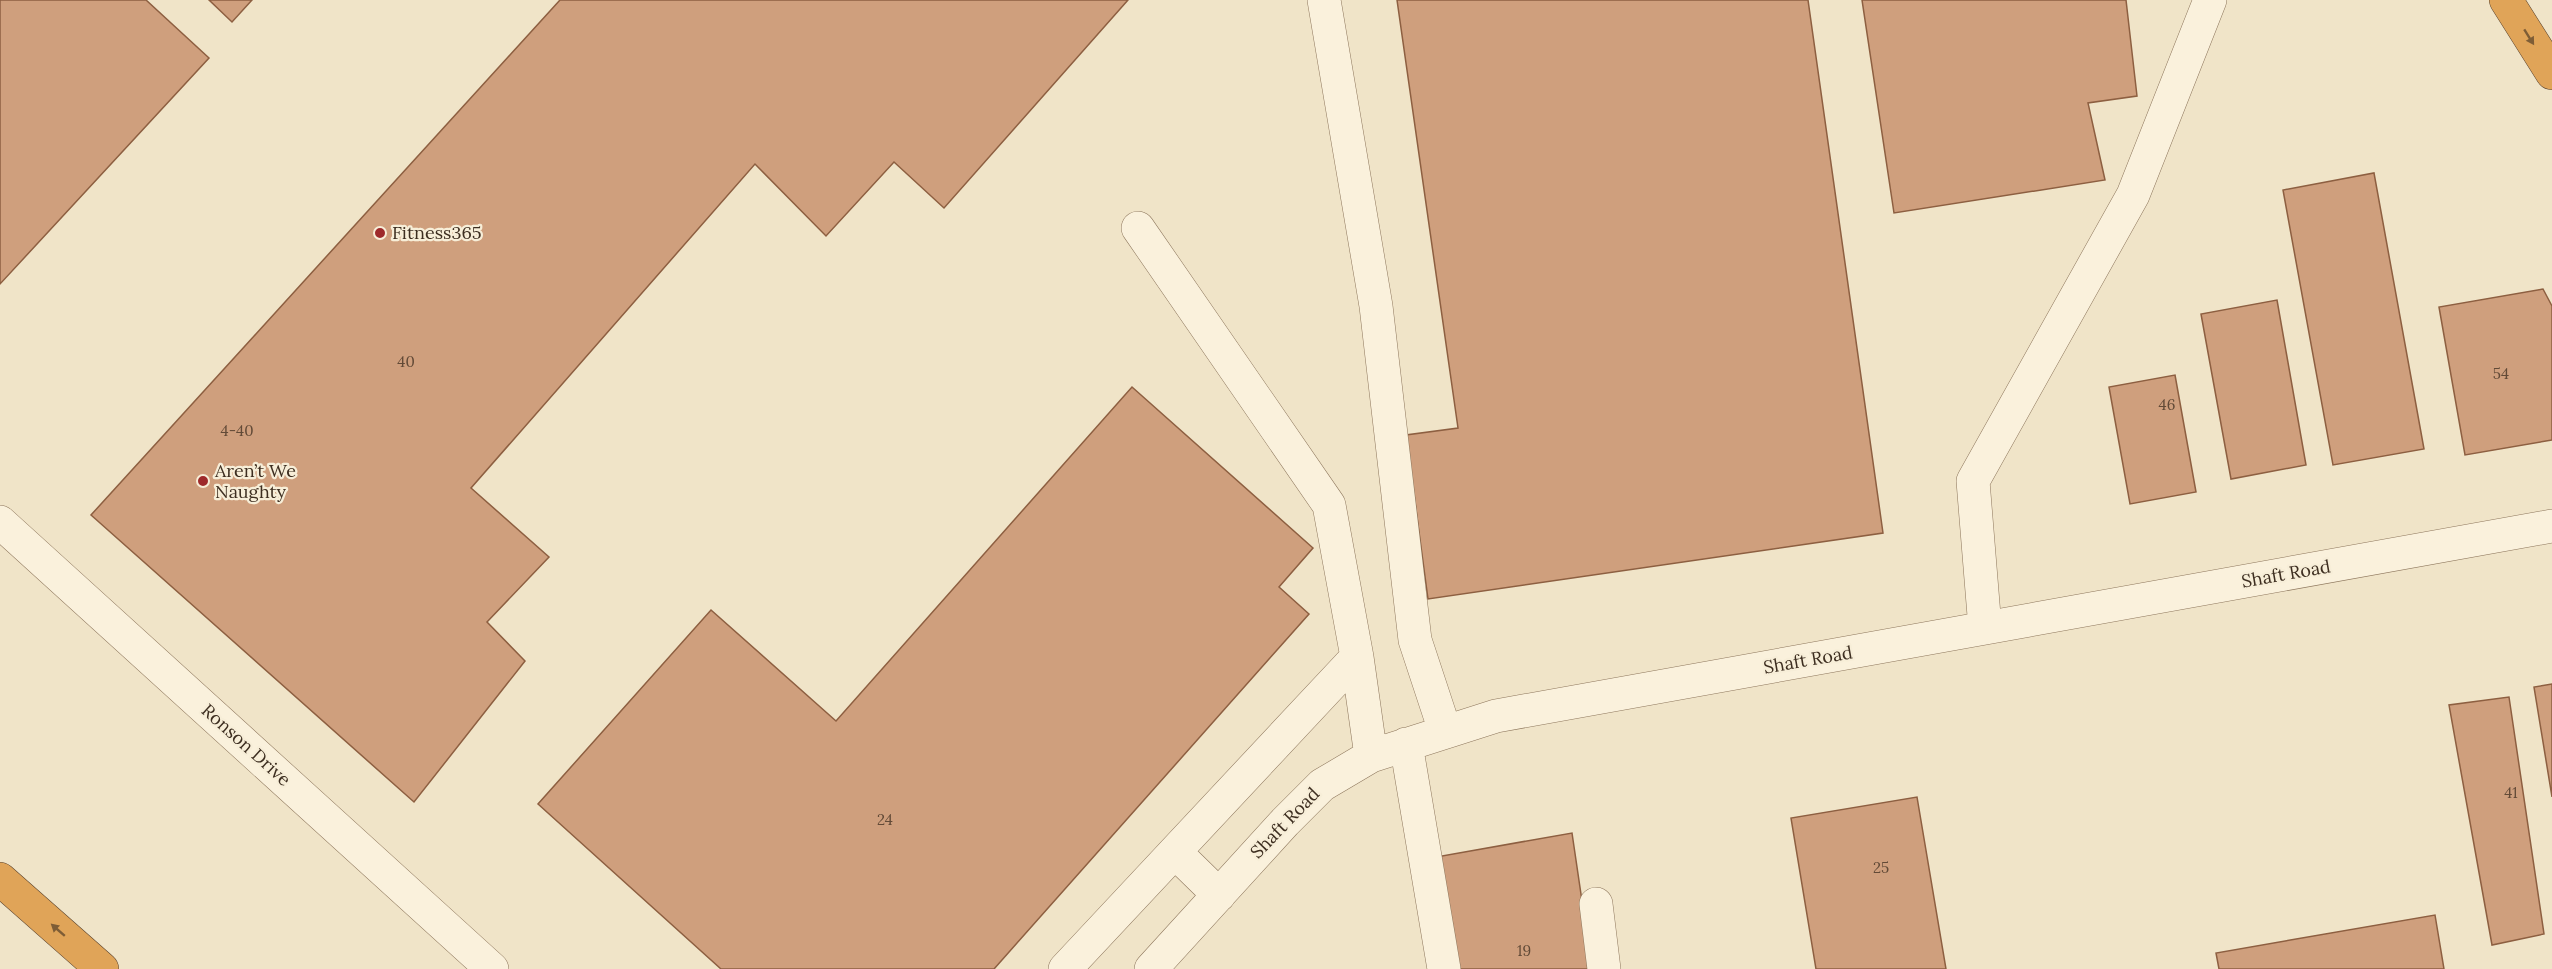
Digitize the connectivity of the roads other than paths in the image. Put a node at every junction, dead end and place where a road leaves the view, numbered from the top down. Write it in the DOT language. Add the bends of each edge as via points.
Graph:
graph roads {
  1 [pos="1324,0"];
  2 [pos="2210,0"];
  3 [pos="2506,0"];
  4 [pos="2552,73"];
  5 [pos="1138,228"];
  6 [pos="0,522"];
  7 [pos="2552,526"];
  8 [pos="1985,628"];
  9 [pos="1357,657"];
  10 [pos="1444,731"];
  11 [pos="1406,744"];
  12 [pos="1371,756"];
  13 [pos="1176,853"];
  14 [pos="0,879"];
  15 [pos="1219,895"];
  16 [pos="1596,904"];
  17 [pos="102,969"];
  18 [pos="492,969"];
  19 [pos="1065,969"];
  20 [pos="1151,969"];
  21 [pos="1444,969"];
  22 [pos="1605,969"];
  1 -- 10 [label="street" via="1376,306 1415,640"];
  2 -- 8 [label="street" via="2133,195 1973,481"];
  3 -- 4 [label="highway, one-way"];
  5 -- 9 [label="street" via="1329,505"];
  6 -- 18 [label="street, Ronson Drive"];
  7 -- 8 [label="street, Shaft Road"];
  8 -- 10 [label="street, Shaft Road" via="1496,716"];
  9 -- 12 [label="street"];
  9 -- 13 [label="street"];
  10 -- 11 [label="street, Shaft Road"];
  11 -- 12 [label="street, Shaft Road"];
  11 -- 21 [label="street"];
  12 -- 15 [label="street, Shaft Road" via="1322,785"];
  13 -- 15 [label="street"];
  13 -- 19 [label="street"];
  17 -- 14 [label="highway, one-way"];
  15 -- 20 [label="street, Shaft Road"];
  16 -- 22 [label="street"];
}
